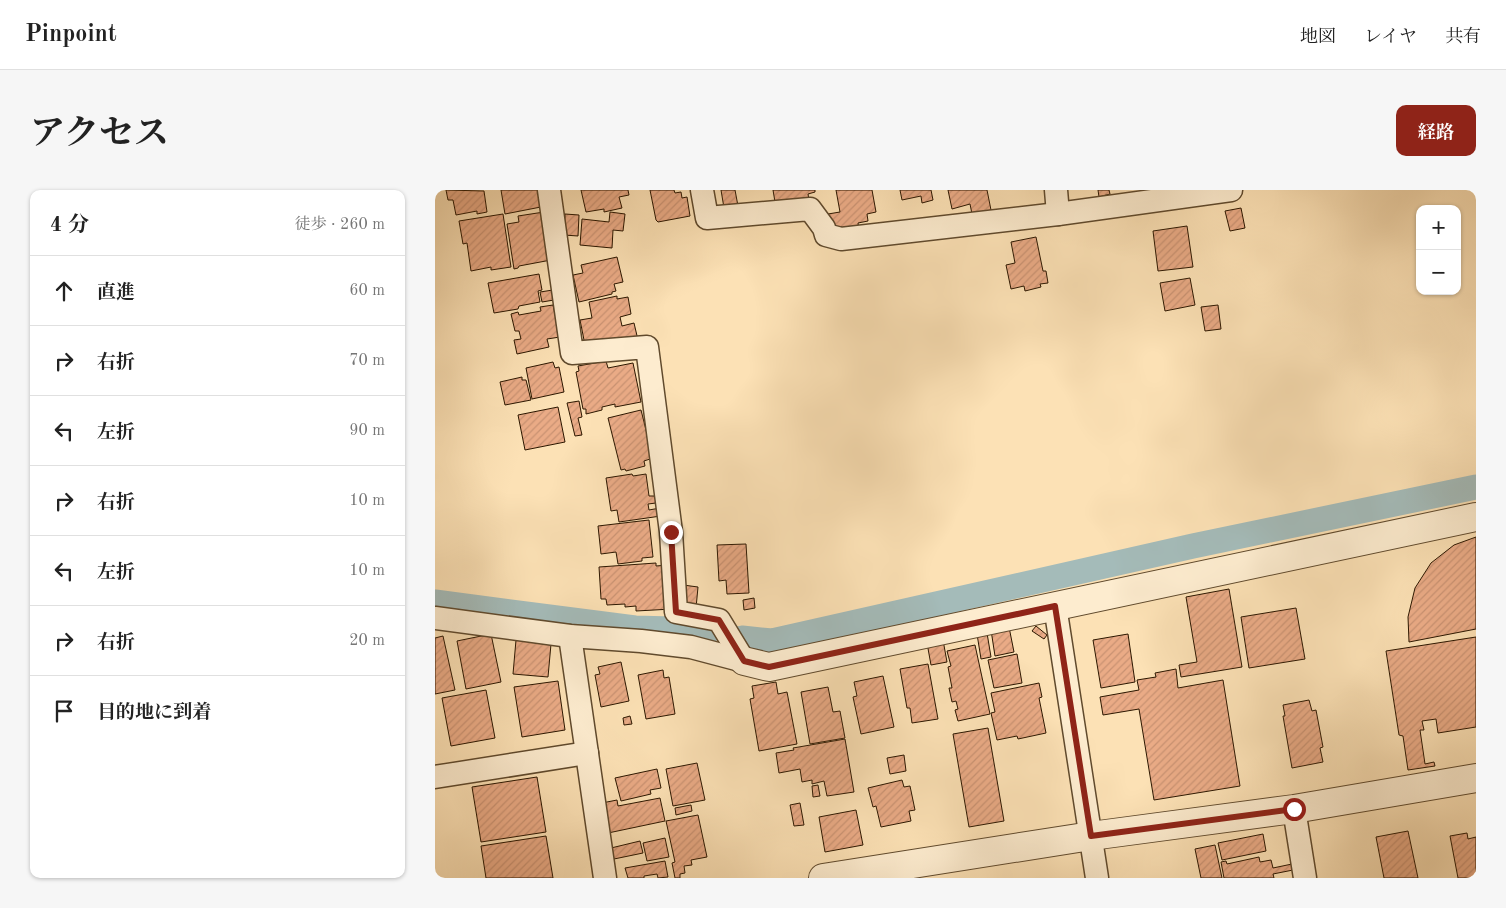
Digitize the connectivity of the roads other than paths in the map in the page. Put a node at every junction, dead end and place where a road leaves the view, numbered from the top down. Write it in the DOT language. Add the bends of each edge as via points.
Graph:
graph roads {
  1 [pos="549,190"];
  2 [pos="702,190"];
  3 [pos="1056,190"];
  4 [pos="1231,190"];
  5 [pos="1058,214"];
  6 [pos="1476,517"];
  7 [pos="1055,606"];
  8 [pos="435,618"];
  9 [pos="570,636"];
  10 [pos="744,661"];
  11 [pos="587,753"];
  12 [pos="435,776"];
  13 [pos="1476,778"];
  14 [pos="1294,809"];
  15 [pos="1091,836"];
  16 [pos="605,878"];
  17 [pos="823,878"];
  18 [pos="1097,878"];
  19 [pos="1305,878"];
  1 -- 10 [label="street" via="572,353 647,347 671,532 676,612 719,620"];
  2 -- 5 [label="street" via="707,218 810,209 827,235 841,239"];
  3 -- 5 [label="street"];
  4 -- 5 [label="street"];
  6 -- 7 [label="street"];
  7 -- 10 [label="street" via="769,667"];
  7 -- 15 [label="street"];
  8 -- 9 [label="street"];
  9 -- 10 [label="street" via="691,647"];
  9 -- 11 [label="street"];
  11 -- 12 [label="street"];
  11 -- 16 [label="street"];
  13 -- 14 [label="street"];
  14 -- 15 [label="street"];
  14 -- 19 [label="street"];
  15 -- 17 [label="street"];
  15 -- 18 [label="street"];
}
